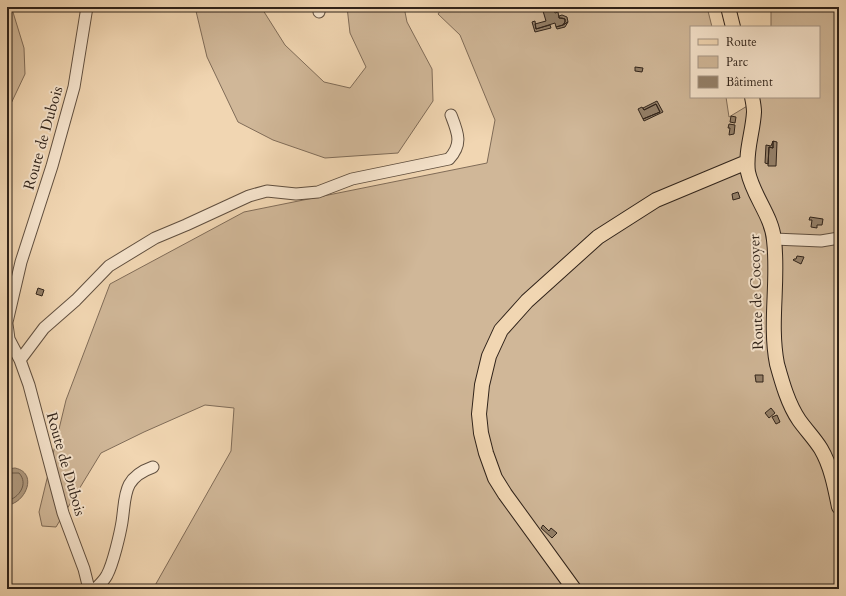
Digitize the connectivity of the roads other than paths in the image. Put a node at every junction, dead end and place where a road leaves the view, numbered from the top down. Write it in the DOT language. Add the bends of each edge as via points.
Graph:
graph roads {
  1 [pos="87,7"];
  2 [pos="728,7"];
  3 [pos="733,26"];
  4 [pos="752,98"];
  5 [pos="451,115"];
  6 [pos="747,162"];
  7 [pos="839,238"];
  8 [pos="774,239"];
  9 [pos="7,323"];
  10 [pos="20,360"];
  11 [pos="153,467"];
  12 [pos="839,507"];
  13 [pos="89,589"];
  14 [pos="95,589"];
  15 [pos="574,589"];
  1 -- 9 [label="street, Route de Dubois" via="74,87 21,262"];
  2 -- 3 [label="main road"];
  4 -- 6 [label="main road" via="754,112"];
  5 -- 10 [label="street" via="458,144 449,159 352,179 318,192 296,194 267,191 249,196 155,238 109,266 44,328"];
  6 -- 8 [label="main road, Route de Cocoyer" via="749,174"];
  6 -- 15 [label="main road" via="656,200 598,237 527,301 501,330 489,356 479,414 481,433 495,478"];
  7 -- 8 [label="street" via="821,241"];
  8 -- 12 [label="main road, Route de Cocoyer" via="774,345 777,364 792,409 821,449"];
  9 -- 10 [label="street, Route de Dubois" via="9,338"];
  10 -- 13 [label="street, Route de Dubois"];
  11 -- 14 [label="street" via="141,472 126,491 122,522 112,562 107,576"];
}
